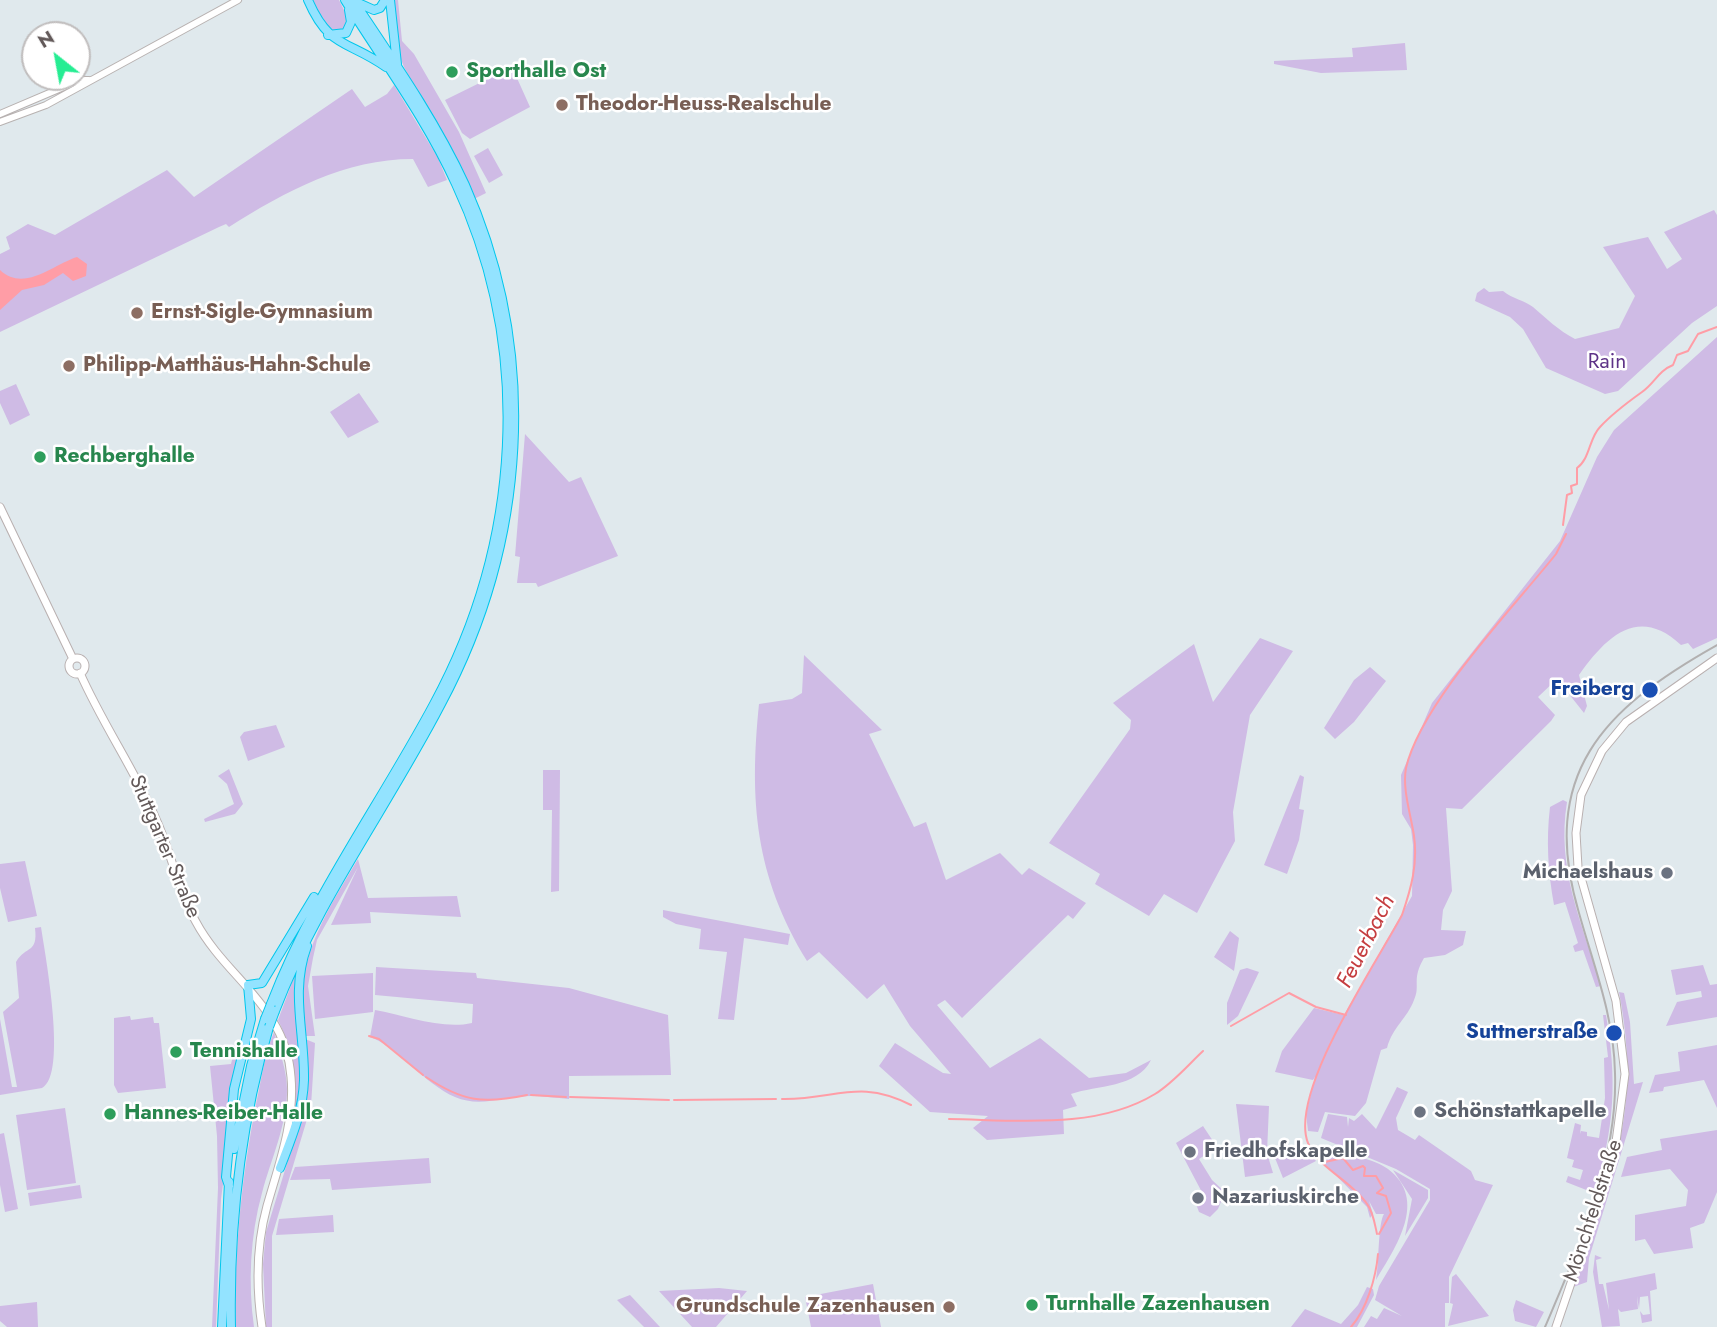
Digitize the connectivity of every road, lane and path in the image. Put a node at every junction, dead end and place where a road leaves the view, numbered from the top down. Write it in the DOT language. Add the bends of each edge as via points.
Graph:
graph roads {
  1 [pos="238,0"];
  2 [pos="308,0"];
  3 [pos="385,0"];
  4 [pos="390,0"];
  5 [pos="349,1"];
  6 [pos="328,35"];
  7 [pos="394,69"];
  8 [pos="91,79"];
  9 [pos="54,91"];
  10 [pos="71,91"];
  11 [pos="0,114"];
  12 [pos="0,122"];
  13 [pos="0,507"];
  14 [pos="484,596"];
  15 [pos="1717,658"];
  16 [pos="341,861"];
  17 [pos="318,914"];
  18 [pos="248,985"];
  19 [pos="270,1008"];
  20 [pos="267,1023"];
  21 [pos="286,1133"];
  22 [pos="280,1168"];
  23 [pos="229,1186"];
  24 [pos="222,1327"];
  25 [pos="231,1327"];
  26 [pos="259,1327"];
  27 [pos="1556,1327"];
  1 -- 8 [label="street"];
  2 -- 6 [label="highway"];
  3 -- 5 [label="highway" via="374,10"];
  4 -- 7 [label="highway"];
  5 -- 6 [label="highway" via="349,28 341,35"];
  5 -- 7 [label="highway"];
  6 -- 7 [label="highway"];
  7 -- 14 [label="highway" via="464,184 490,252 508,329 515,447 507,523"];
  9 -- 11 [label="street"];
  10 -- 12 [label="street" via="46,106"];
  13 -- 18 [label="main road, Stuttgarter Straße" via="73,659 69,668 80,673 153,812 195,922 210,946"];
  14 -- 16 [label="highway" via="434,704"];
  14 -- 17 [label="highway" via="473,637 441,706"];
  15 -- 27 [label="main road, Mönchfeldstraße" via="1642,708 1618,730 1595,762 1581,795 1578,867 1616,1001 1625,1073 1614,1157"];
  16 -- 18 [label="highway" via="328,873 262,983"];
  16 -- 19 [label="highway" via="297,941"];
  17 -- 19 [label="highway"];
  17 -- 22 [label="highway" via="299,977 301,1104"];
  18 -- 19 [label="main road, Stuttgarter Straße"];
  18 -- 23 [label="highway" via="251,1019 234,1089"];
  19 -- 20 [label="highway, bridge"];
  19 -- 21 [label="main road, Stuttgarter Straße" via="290,1064 292,1097"];
  20 -- 23 [label="highway" via="242,1103"];
  20 -- 25 [label="highway" via="239,1161"];
  21 -- 22 [label="main road"];
  21 -- 26 [label="main road" via="256,1249 254,1289"];
  22 -- 26 [label="main road" via="259,1250"];
  23 -- 24 [label="highway"];
}
